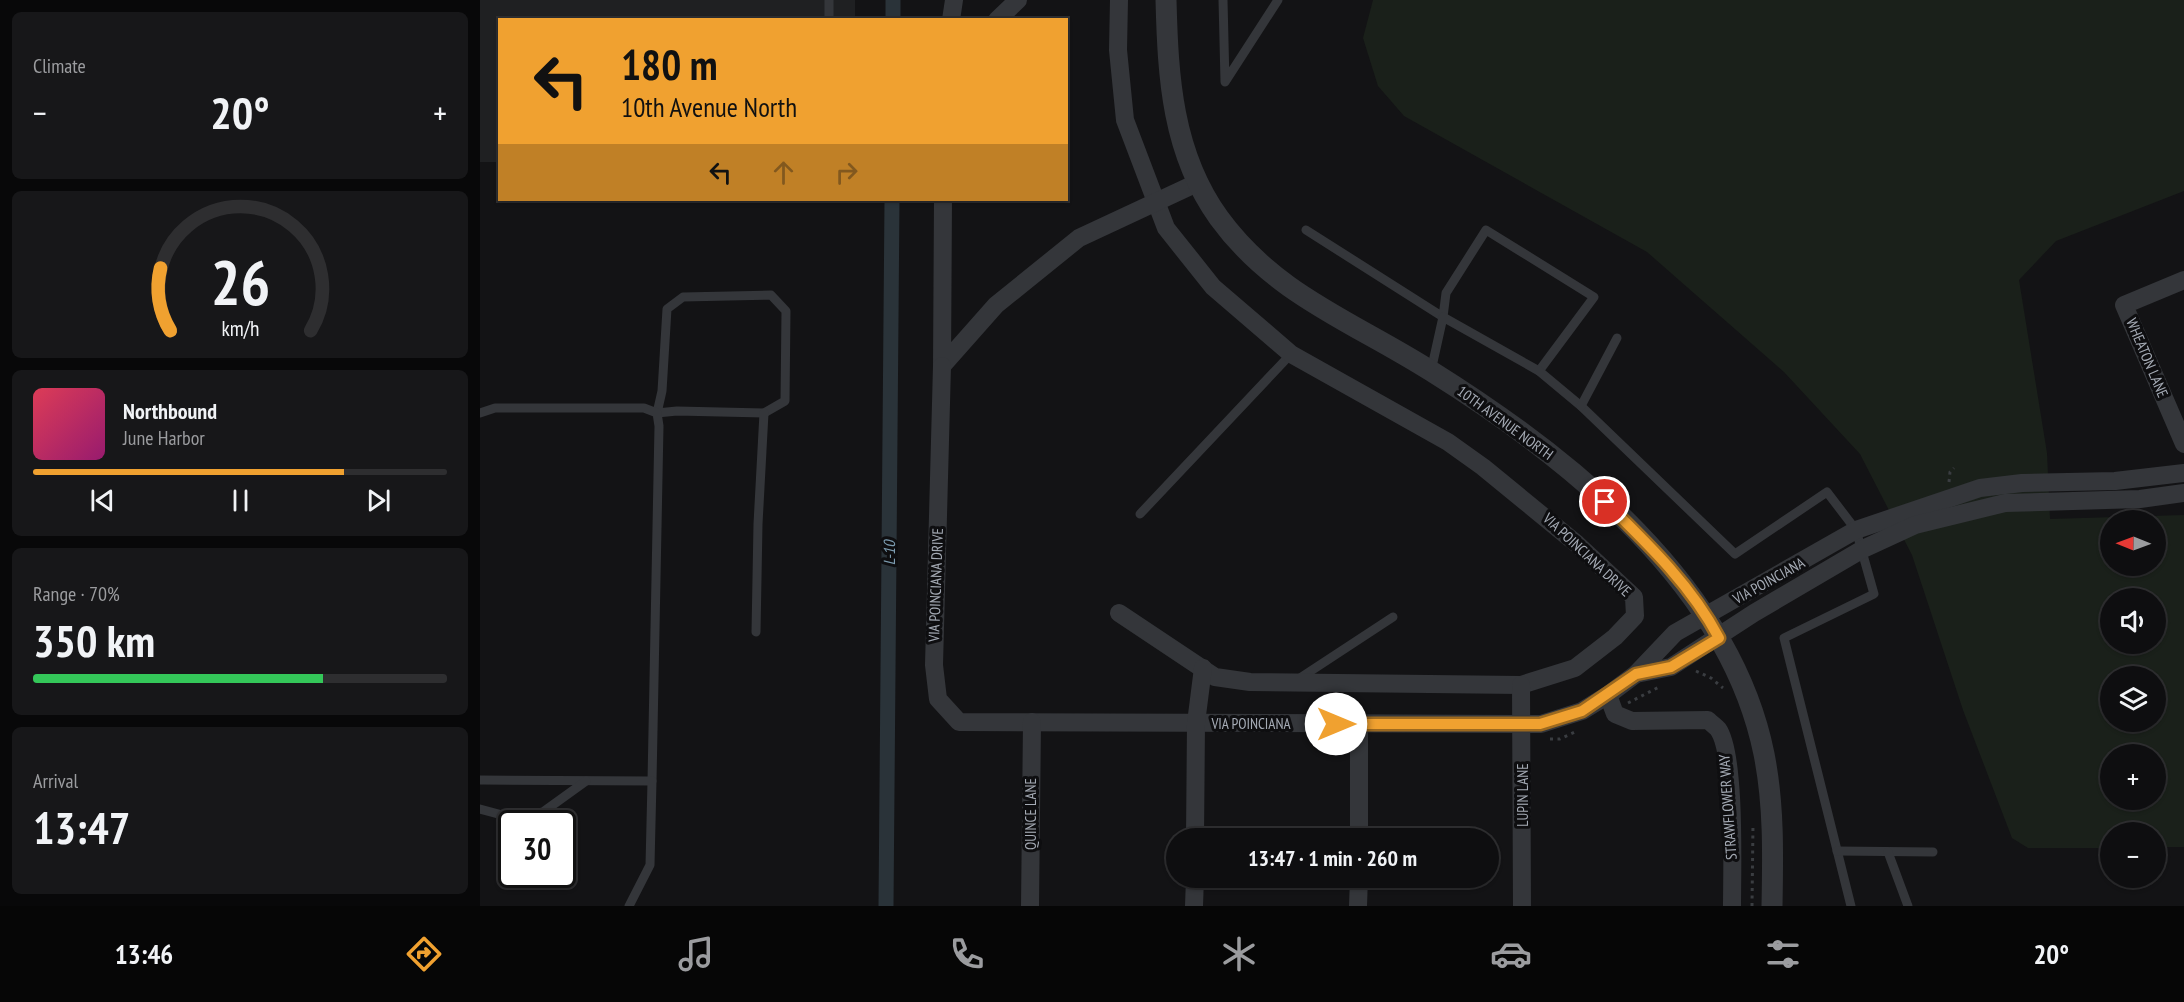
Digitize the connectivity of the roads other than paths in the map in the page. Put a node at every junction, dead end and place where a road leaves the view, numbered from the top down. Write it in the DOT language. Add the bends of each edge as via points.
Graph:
graph roads {
  1 [pos="830,0"];
  2 [pos="954,0"];
  3 [pos="1018,0"];
  4 [pos="1119,0"];
  5 [pos="1166,0"];
  6 [pos="1223,0"];
  7 [pos="1278,0"];
  8 [pos="829,18"];
  9 [pos="951,18"];
  10 [pos="1000,18"];
  11 [pos="1199,182"];
  12 [pos="943,201"];
  13 [pos="1155,202"];
  14 [pos="1306,230"];
  15 [pos="2184,280"];
  16 [pos="1443,317"];
  17 [pos="1617,338"];
  18 [pos="1291,354"];
  19 [pos="942,366"];
  20 [pos="1431,371"];
  21 [pos="1539,371"];
  22 [pos="1581,406"];
  23 [pos="480,413"];
  24 [pos="657,413"];
  25 [pos="764,413"];
  26 [pos="2184,444"];
  27 [pos="2184,473"];
  28 [pos="2184,493"];
  29 [pos="1140,514"];
  30 [pos="1918,516"];
  31 [pos="1856,530"];
  32 [pos="1863,549"];
  33 [pos="1119,613"];
  34 [pos="1707,616"];
  35 [pos="1393,617"];
  36 [pos="756,632"];
  37 [pos="1719,638"];
  38 [pos="1203,668"];
  39 [pos="1636,674"];
  40 [pos="1292,682"];
  41 [pos="1521,685"];
  42 [pos="1611,703"];
  43 [pos="1032,722"];
  44 [pos="1196,723"];
  45 [pos="1359,724"];
  46 [pos="1524,733"];
  47 [pos="480,780"];
  48 [pos="586,781"];
  49 [pos="652,781"];
  50 [pos="480,809"];
  51 [pos="1195,828"];
  52 [pos="1359,828"];
  53 [pos="1838,851"];
  54 [pos="1888,852"];
  55 [pos="1933,852"];
  56 [pos="1195,888"];
  57 [pos="1359,888"];
  58 [pos="629,906"];
  59 [pos="1030,906"];
  60 [pos="1194,906"];
  61 [pos="1358,906"];
  62 [pos="1522,906"];
  63 [pos="1732,906"];
  64 [pos="1772,906"];
  65 [pos="1851,906"];
  66 [pos="1908,906"];
  1 -- 8 [label="lane"];
  2 -- 9 [label="street"];
  3 -- 10 [label="street"];
  4 -- 13 [label="street, VIA POINCIANA DRIVE" via="1118,50 1125,120"];
  5 -- 11 [label="street, 10TH AVENUE NORTH" via="1173,109"];
  6 -- 7 [label="lane" via="1225,82"];
  11 -- 13 [label="street"];
  11 -- 20 [label="street, 10TH AVENUE NORTH" via="1238,242 1281,282"];
  12 -- 19 [label="street, VIA POINCIANA DRIVE"];
  13 -- 18 [label="street, VIA POINCIANA DRIVE" via="1166,228 1213,287"];
  13 -- 19 [label="street" via="1079,238 996,305"];
  14 -- 16 [label="lane"];
  15 -- 26 [label="street, WHEATON LANE" via="2124,305"];
  16 -- 20 [label="lane"];
  16 -- 21 [label="lane"];
  16 -- 21 [label="lane" via="1446,293 1486,230 1594,297"];
  17 -- 22 [label="lane"];
  18 -- 29 [label="lane"];
  18 -- 41 [label="street, VIA POINCIANA DRIVE" via="1448,442 1524,498 1634,597 1635,616 1615,637 1575,668"];
  19 -- 43 [label="street, VIA POINCIANA DRIVE" via="934,665 938,699 959,722"];
  20 -- 34 [label="street, 10TH AVENUE NORTH" via="1524,434 1596,494 1659,557"];
  21 -- 22 [label="lane"];
  22 -- 31 [label="lane" via="1735,554 1827,492"];
  23 -- 24 [label="lane" via="495,408 644,408"];
  24 -- 25 [label="lane"];
  24 -- 25 [label="lane" via="663,391 667,309 683,297 771,295 786,311 785,401"];
  24 -- 49 [label="lane"];
  25 -- 36 [label="lane"];
  27 -- 30 [label="street, VIA POINCIANA" via="1980,488"];
  28 -- 30 [label="street, VIA POINCIANA" via="2140,499 2005,503"];
  30 -- 31 [label="street, VIA POINCIANA"];
  30 -- 32 [label="street, VIA POINCIANA"];
  31 -- 32 [label="lane"];
  31 -- 34 [label="street, VIA POINCIANA"];
  32 -- 37 [label="street, VIA POINCIANA"];
  32 -- 53 [label="lane" via="1874,594 1784,638"];
  33 -- 38 [label="street, VIA POINCIANA DRIVE"];
  34 -- 37 [label="street, 10TH AVENUE NORTH"];
  34 -- 39 [label="street, VIA POINCIANA" via="1675,633"];
  35 -- 40 [label="lane"];
  37 -- 39 [label="street, VIA POINCIANA" via="1671,667"];
  37 -- 64 [label="street, 10TH AVENUE NORTH" via="1743,686 1764,753 1771,794"];
  38 -- 40 [label="street, VIA POINCIANA DRIVE" via="1215,677"];
  38 -- 44 [label="street"];
  39 -- 42 [label="street, VIA POINCIANA"];
  40 -- 41 [label="street, VIA POINCIANA DRIVE"];
  41 -- 46 [label="street, LUPIN LANE"];
  42 -- 46 [label="street, VIA POINCIANA"];
  42 -- 63 [label="street, STRAWFLOWER WAY" via="1615,714 1632,721 1708,720 1718,729 1730,784"];
  43 -- 44 [label="street, VIA POINCIANA"];
  43 -- 59 [label="street, QUINCE LANE"];
  44 -- 45 [label="street, VIA POINCIANA"];
  44 -- 51 [label="street"];
  45 -- 46 [label="street, VIA POINCIANA"];
  45 -- 52 [label="street"];
  46 -- 62 [label="street, LUPIN LANE"];
  47 -- 48 [label="lane"];
  48 -- 49 [label="lane"];
  48 -- 50 [label="lane" via="543,812 513,818"];
  49 -- 58 [label="lane" via="650,865"];
  53 -- 54 [label="lane"];
  53 -- 65 [label="lane"];
  54 -- 55 [label="lane"];
  54 -- 66 [label="lane"];
  56 -- 60 [label="street"];
  57 -- 61 [label="street"];
}
